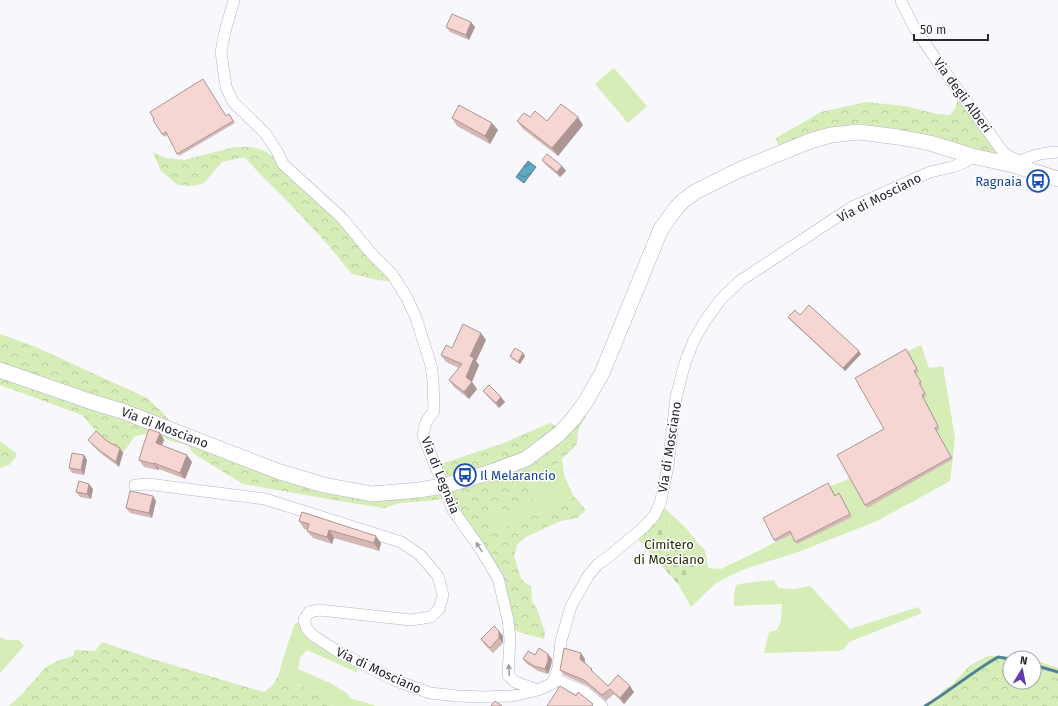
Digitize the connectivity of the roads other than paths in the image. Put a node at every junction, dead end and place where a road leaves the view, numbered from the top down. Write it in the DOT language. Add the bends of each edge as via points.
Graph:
graph roads {
  1 [pos="234,0"];
  2 [pos="901,1"];
  3 [pos="1058,152"];
  4 [pos="972,156"];
  5 [pos="1017,163"];
  6 [pos="1058,179"];
  7 [pos="0,370"];
  8 [pos="135,485"];
  9 [pos="443,486"];
  10 [pos="555,679"];
  11 [pos="538,690"];
  12 [pos="482,702"];
  13 [pos="602,706"];
  1 -- 9 [label="street, Via di Legnaia" via="221,52 226,87 233,102 265,133 283,164 342,218 392,274 407,298 431,365 434,411 426,422 423,435"];
  2 -- 5 [label="street, Via degli Alberi" via="914,27 942,68 1003,152"];
  3 -- 5 [label="street" via="1043,152"];
  4 -- 5 [label="main road, Via di Mosciano"];
  4 -- 9 [label="main road, Via di Mosciano" via="898,136 859,132 831,135 739,170 695,192 677,207 661,229 602,373 574,419 526,459"];
  4 -- 10 [label="street, Via di Mosciano" via="965,162 930,172 852,207 740,281 721,299 705,320 685,363 676,397 668,466 660,504 654,516 643,528 599,563 588,576 571,606 560,641"];
  5 -- 6 [label="main road, Via di Mosciano"];
  7 -- 9 [label="main road, Via di Mosciano" via="122,411 280,472 324,485 372,494"];
  8 -- 12 [label="street, Via di Mosciano" via="148,484 265,499 401,542 420,555 438,576 443,595 439,609 431,617 412,620 319,610 309,612 304,620 307,629 337,651 394,680 430,693"];
  11 -- 9 [label="street, Via di Legnaia, one-way" via="514,682 508,675 510,638 498,578 453,510"];
  10 -- 11 [label="street, Via di Mosciano"];
  10 -- 13 [label="street" via="585,692"];
  11 -- 12 [label="street, Via di Mosciano"];
}
